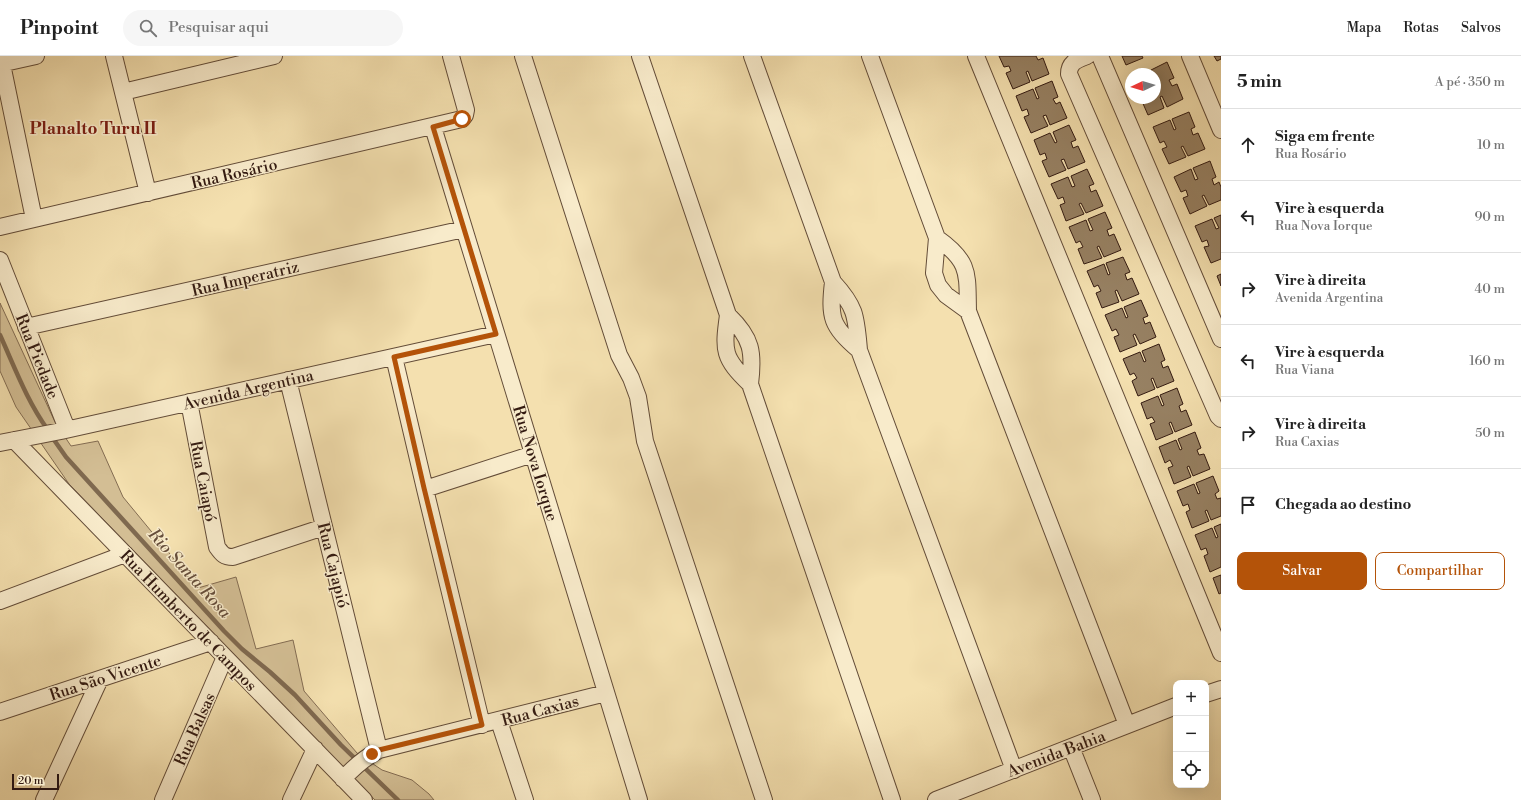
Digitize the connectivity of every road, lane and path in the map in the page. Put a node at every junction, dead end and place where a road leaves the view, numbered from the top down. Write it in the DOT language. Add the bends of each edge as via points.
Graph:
graph roads {
  1 [pos="36,56"];
  2 [pos="114,56"];
  3 [pos="274,56"];
  4 [pos="451,56"];
  5 [pos="523,56"];
  6 [pos="640,56"];
  7 [pos="752,56"];
  8 [pos="870,56"];
  9 [pos="976,56"];
  10 [pos="1087,56"];
  11 [pos="1100,56"];
  12 [pos="1190,56"];
  13 [pos="1,64"];
  14 [pos="123,92"];
  15 [pos="433,127"];
  16 [pos="1221,130"];
  17 [pos="148,193"];
  18 [pos="34,219"];
  19 [pos="0,227"];
  20 [pos="464,229"];
  21 [pos="937,238"];
  22 [pos="0,260"];
  23 [pos="833,282"];
  24 [pos="968,311"];
  25 [pos="728,315"];
  26 [pos="26,327"];
  27 [pos="496,334"];
  28 [pos="1221,339"];
  29 [pos="859,350"];
  30 [pos="394,357"];
  31 [pos="288,380"];
  32 [pos="750,384"];
  33 [pos="189,402"];
  34 [pos="1221,419"];
  35 [pos="64,430"];
  36 [pos="7,441"];
  37 [pos="533,454"];
  38 [pos="424,488"];
  39 [pos="324,527"];
  40 [pos="125,554"];
  41 [pos="0,601"];
  42 [pos="210,642"];
  43 [pos="1221,654"];
  44 [pos="226,658"];
  45 [pos="100,679"];
  46 [pos="1221,688"];
  47 [pos="606,693"];
  48 [pos="1209,693"];
  49 [pos="1173,707"];
  50 [pos="0,712"];
  51 [pos="1125,719"];
  52 [pos="499,721"];
  53 [pos="482,725"];
  54 [pos="1071,747"];
  55 [pos="315,749"];
  56 [pos="376,752"];
  57 [pos="1011,763"];
  58 [pos="346,775"];
  59 [pos="44,800"];
  60 [pos="164,800"];
  61 [pos="291,800"];
  62 [pos="364,800"];
  63 [pos="525,800"];
  64 [pos="639,800"];
  65 [pos="764,800"];
  66 [pos="892,800"];
  67 [pos="936,800"];
  68 [pos="1092,800"];
  1 -- 13 [label="street"];
  2 -- 14 [label="street"];
  3 -- 14 [label="street"];
  4 -- 15 [label="street, Rua Rosário" via="466,110 465,115 462,119"];
  5 -- 65 [label="street" via="619,355 638,397 646,441"];
  6 -- 25 [label="street"];
  7 -- 23 [label="street"];
  8 -- 21 [label="street"];
  9 -- 43 [label="street"];
  10 -- 34 [label="street" via="1074,61 1068,74"];
  11 -- 28 [label="street"];
  12 -- 16 [label="street"];
  13 -- 18 [label="street"];
  14 -- 17 [label="street"];
  15 -- 17 [label="street, Rua Rosário"];
  15 -- 20 [label="street, Rua Nova Iorque"];
  17 -- 18 [label="street, Rua Rosário"];
  18 -- 19 [label="street, Rua Rosário"];
  20 -- 26 [label="street, Rua Imperatriz"];
  20 -- 27 [label="street, Rua Nova Iorque"];
  21 -- 24 [label="street" via="961,259 967,273"];
  21 -- 24 [label="street" via="934,274 938,285 946,295"];
  22 -- 26 [label="street, Rua Piedade"];
  23 -- 29 [label="street" via="853,308"];
  23 -- 29 [label="street" via="832,314 837,329"];
  24 -- 51 [label="street"];
  25 -- 32 [label="street" via="744,332 749,344 752,356"];
  25 -- 32 [label="street" via="726,347 729,361"];
  26 -- 35 [label="street, Rua Piedade"];
  27 -- 30 [label="street, Avenida Argentina"];
  27 -- 37 [label="street, Rua Nova Iorque"];
  29 -- 57 [label="street"];
  30 -- 31 [label="street, Avenida Argentina"];
  30 -- 38 [label="street"];
  31 -- 33 [label="street, Avenida Argentina"];
  31 -- 39 [label="street, Rua Cajapió"];
  32 -- 66 [label="street"];
  33 -- 35 [label="street, Avenida Argentina"];
  33 -- 39 [label="street, Rua Caiapó" via="217,547 222,554 233,557"];
  35 -- 36 [label="street, Avenida Argentina"];
  36 -- 40 [label="street, Rua Humberto de Campos"];
  37 -- 38 [label="street"];
  37 -- 47 [label="street, Rua Nova Iorque"];
  38 -- 53 [label="street"];
  39 -- 56 [label="street, Rua Cajapió"];
  40 -- 41 [label="street"];
  40 -- 42 [label="street, Rua Humberto de Campos"];
  42 -- 44 [label="street, Rua Humberto de Campos"];
  42 -- 45 [label="street, Rua São Vicente"];
  44 -- 55 [label="street, Rua Humberto de Campos"];
  44 -- 60 [label="street, Rua Balsas"];
  45 -- 50 [label="street, Rua São Vicente"];
  45 -- 59 [label="street"];
  46 -- 48 [label="street"];
  47 -- 52 [label="street, Rua Caxias"];
  47 -- 64 [label="street, Rua Nova Iorque"];
  49 -- 51 [label="street, Avenida Bahia"];
  51 -- 54 [label="street, Avenida Bahia"];
  52 -- 53 [label="street, Rua Caxias"];
  52 -- 63 [label="street"];
  53 -- 56 [label="street, Rua Caxias"];
  54 -- 57 [label="street, Avenida Bahia"];
  54 -- 68 [label="street"];
  55 -- 58 [label="street, Rua Humberto de Campos"];
  55 -- 61 [label="street"];
  56 -- 58 [label="street, Rua Caxias"];
  57 -- 67 [label="street, Avenida Bahia"];
  58 -- 62 [label="street, Rua Humberto de Campos"];
}
